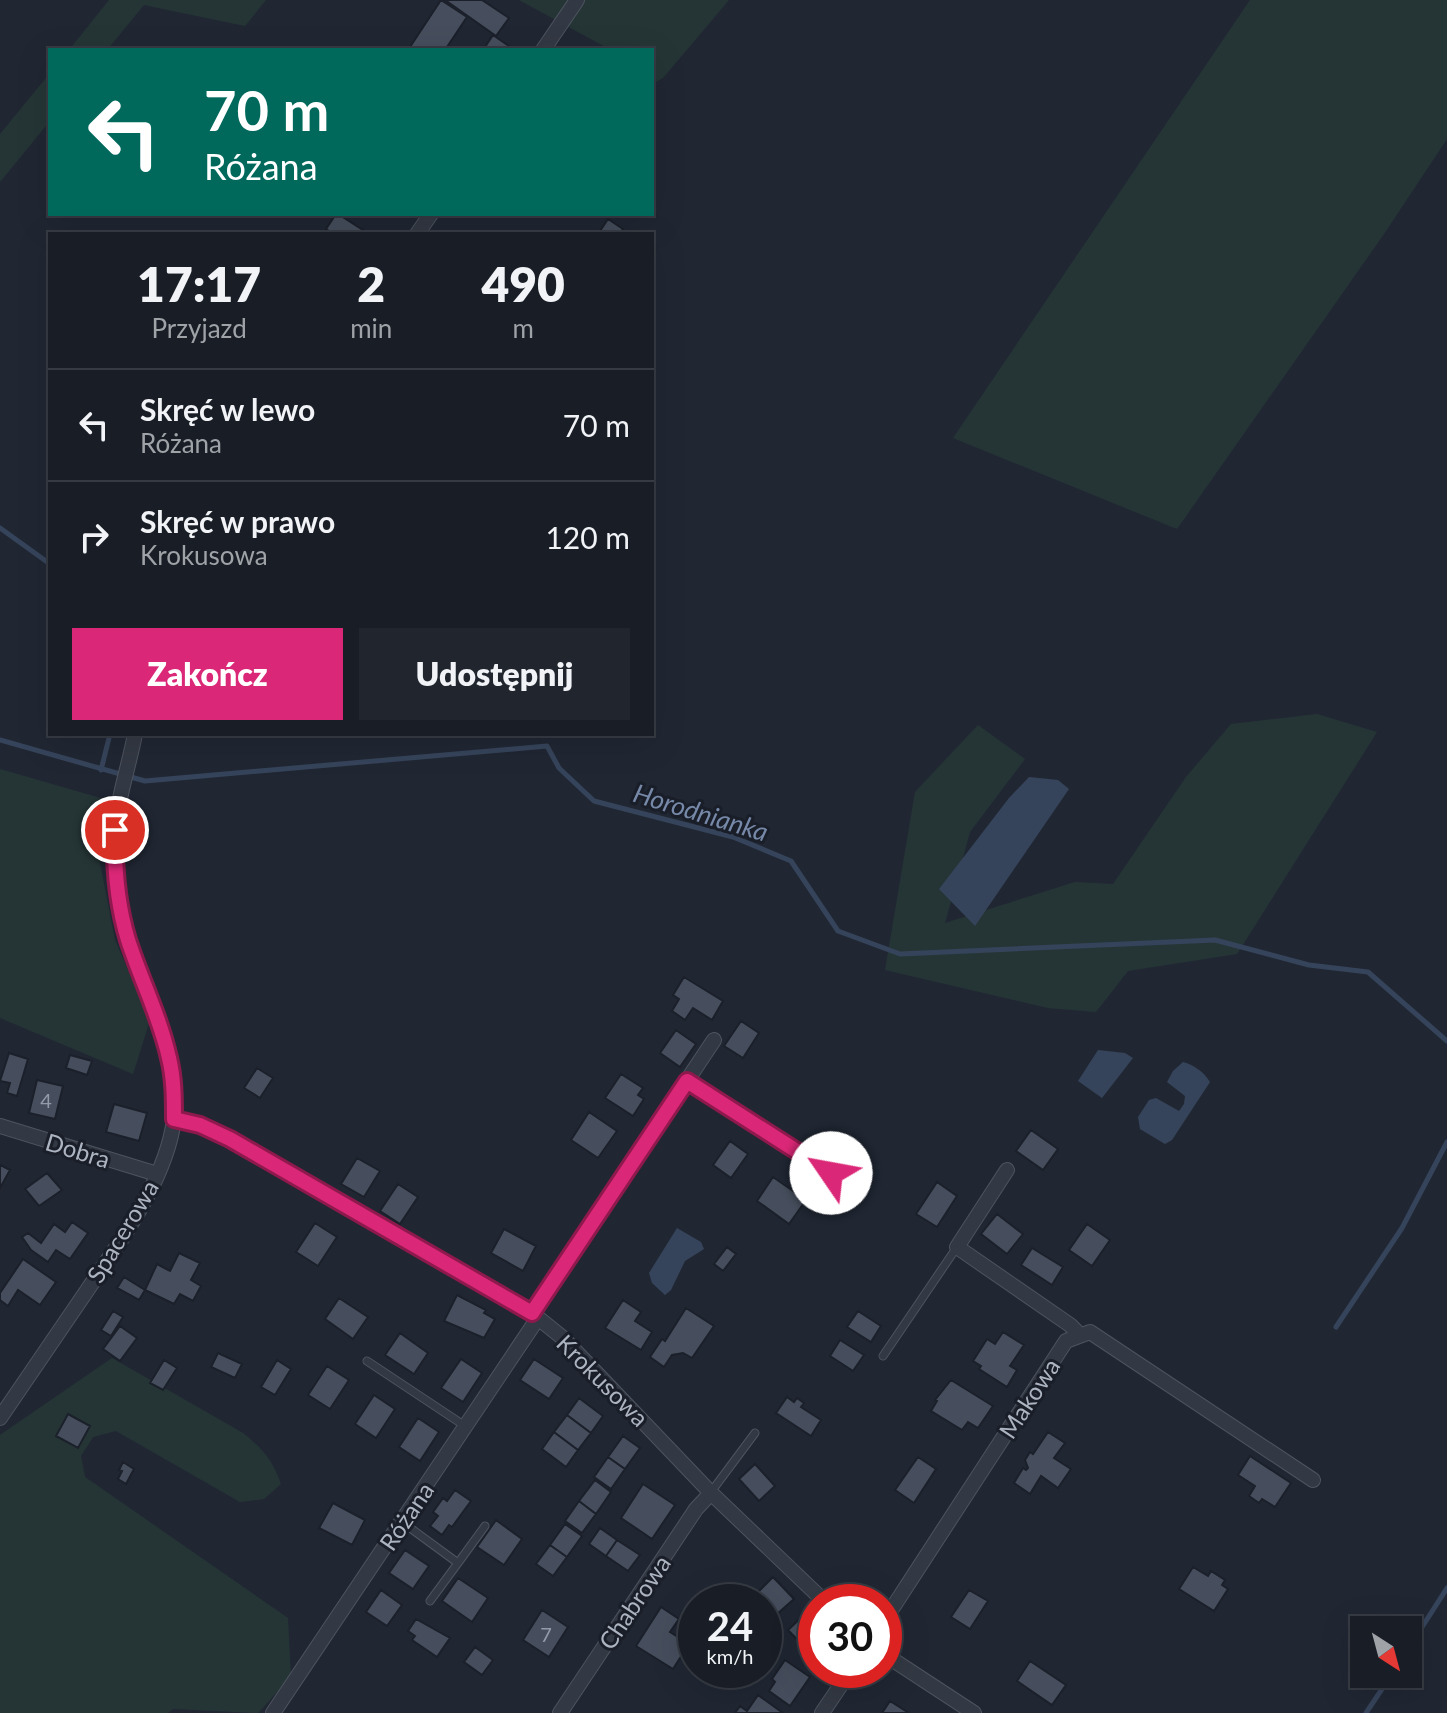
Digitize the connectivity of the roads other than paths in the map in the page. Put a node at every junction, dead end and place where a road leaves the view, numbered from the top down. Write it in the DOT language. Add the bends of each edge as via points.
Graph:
graph roads {
  1 [pos="577,0"];
  2 [pos="544,48"];
  3 [pos="135,736"];
  4 [pos="714,1040"];
  5 [pos="687,1081"];
  6 [pos="174,1119"];
  7 [pos="0,1126"];
  8 [pos="1007,1170"];
  9 [pos="831,1173"];
  10 [pos="157,1174"];
  11 [pos="957,1247"];
  12 [pos="535,1315"];
  13 [pos="1079,1334"];
  14 [pos="883,1356"];
  15 [pos="367,1361"];
  16 [pos="0,1418"];
  17 [pos="466,1427"];
  18 [pos="755,1433"];
  19 [pos="1313,1480"];
  20 [pos="711,1493"];
  21 [pos="402,1522"];
  22 [pos="485,1526"];
  23 [pos="458,1563"];
  24 [pos="806,1584"];
  25 [pos="902,1593"];
  26 [pos="430,1601"];
  27 [pos="902,1666"];
  28 [pos="839,1688"];
  29 [pos="273,1713"];
  30 [pos="560,1713"];
  31 [pos="822,1713"];
  32 [pos="974,1713"];
  1 -- 2 [label="street"];
  3 -- 6 [label="street, Spacerowa" via="115,830 114,874 127,939 169,1059"];
  4 -- 5 [label="street, Różana"];
  5 -- 9 [label="street"];
  5 -- 12 [label="street, Różana"];
  6 -- 10 [label="street, Spacerowa"];
  6 -- 12 [label="street, Krokusowa" via="230,1139"];
  7 -- 10 [label="street, Dobra"];
  8 -- 11 [label="street"];
  10 -- 16 [label="street, Spacerowa" via="134,1221"];
  11 -- 13 [label="street"];
  11 -- 14 [label="lane"];
  12 -- 17 [label="street, Różana"];
  12 -- 20 [label="street, Krokusowa"];
  13 -- 19 [label="street" via="1090,1332"];
  13 -- 25 [label="street, Makowa" via="1066,1341"];
  15 -- 17 [label="lane"];
  17 -- 21 [label="street, Różana"];
  18 -- 20 [label="lane"];
  20 -- 24 [label="street, Krokusowa"];
  20 -- 30 [label="street, Chabrowa"];
  21 -- 23 [label="lane"];
  21 -- 29 [label="street, Różana"];
  22 -- 23 [label="lane"];
  23 -- 26 [label="lane"];
  27 -- 32 [label="street"];
  28 -- 31 [label="street"];
}
